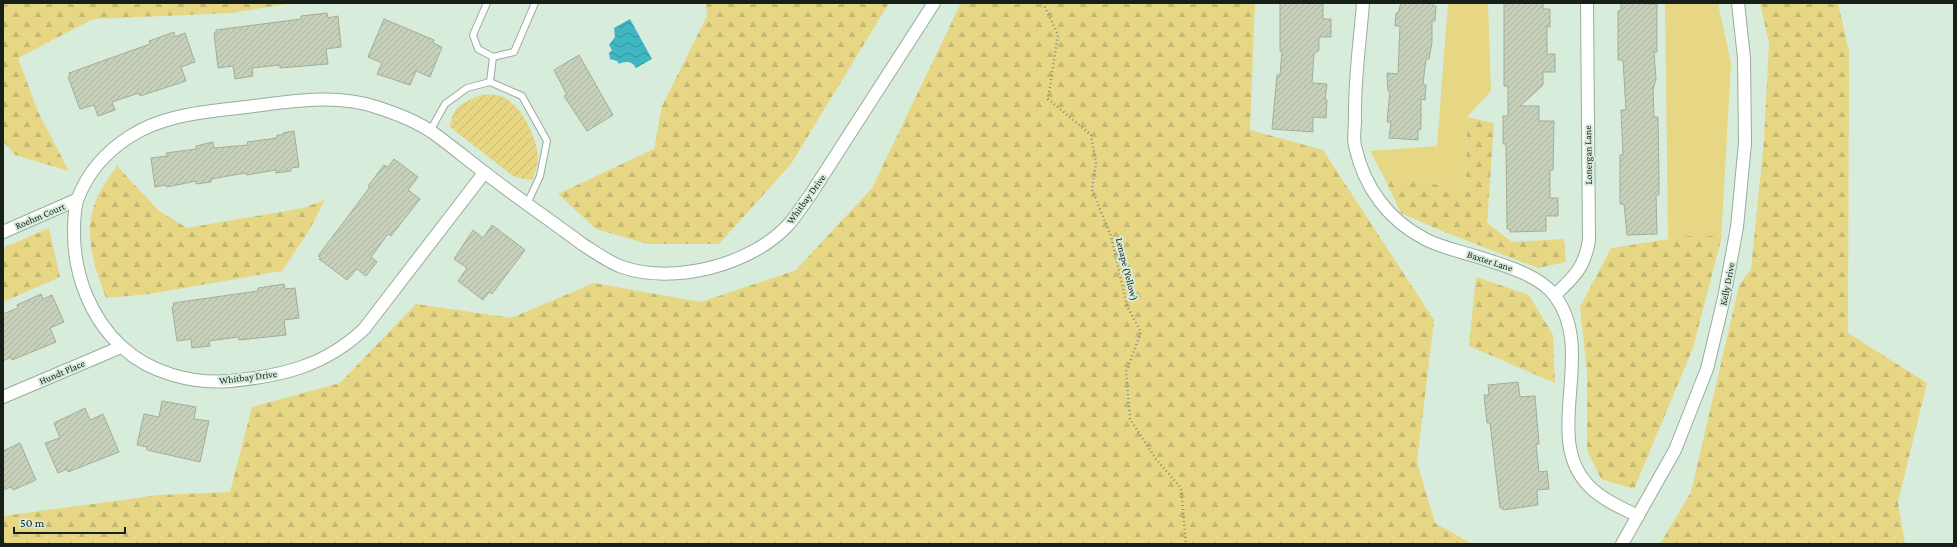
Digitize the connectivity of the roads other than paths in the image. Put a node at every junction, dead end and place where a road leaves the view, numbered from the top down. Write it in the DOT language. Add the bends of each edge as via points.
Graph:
graph roads {
  1 [pos="487,3"];
  2 [pos="535,3"];
  3 [pos="934,3"];
  4 [pos="1363,3"];
  5 [pos="1586,3"];
  6 [pos="1738,3"];
  7 [pos="493,57"];
  8 [pos="490,82"];
  9 [pos="430,131"];
  10 [pos="484,173"];
  11 [pos="76,200"];
  12 [pos="527,204"];
  13 [pos="3,232"];
  14 [pos="1555,295"];
  15 [pos="122,346"];
  16 [pos="3,397"];
  17 [pos="1638,516"];
  18 [pos="1622,544"];
  1 -- 7 [label="lane" via="472,35 478,49"];
  2 -- 7 [label="lane" via="514,52"];
  3 -- 12 [label="street, Whitbay Drive" via="809,197 788,225 766,243 742,257 714,267 684,273 653,273 622,267 582,244"];
  4 -- 14 [label="street, Baxter Lane" via="1354,106 1355,145 1373,193 1390,214 1426,240 1508,266 1531,277"];
  5 -- 14 [label="street, Lonergan Lane" via="1589,240 1582,267"];
  6 -- 17 [label="street, Kelly Drive" via="1744,58 1745,143 1737,227 1724,298 1707,369 1678,442"];
  7 -- 8 [label="lane"];
  8 -- 9 [label="lane" via="467,88 445,104"];
  8 -- 12 [label="lane" via="522,96 547,141 540,176"];
  9 -- 10 [label="street, Whitbay Drive"];
  9 -- 11 [label="street, Whitbay Drive" via="374,106 326,100 304,100 182,115 156,123 114,148 97,165"];
  10 -- 12 [label="street, Whitbay Drive"];
  10 -- 15 [label="street, Whitbay Drive" via="364,329 350,342 318,362 296,370 243,380 216,382 174,376 138,358"];
  11 -- 13 [label="street, Roehm Court"];
  11 -- 15 [label="street, Whitbay Drive" via="74,245 79,277 104,326"];
  14 -- 17 [label="street, Baxter Lane" via="1568,320 1573,341 1568,430 1574,463 1590,487 1607,500"];
  15 -- 16 [label="street, Hundt Place"];
  17 -- 18 [label="street, Kelly Drive"];
}
